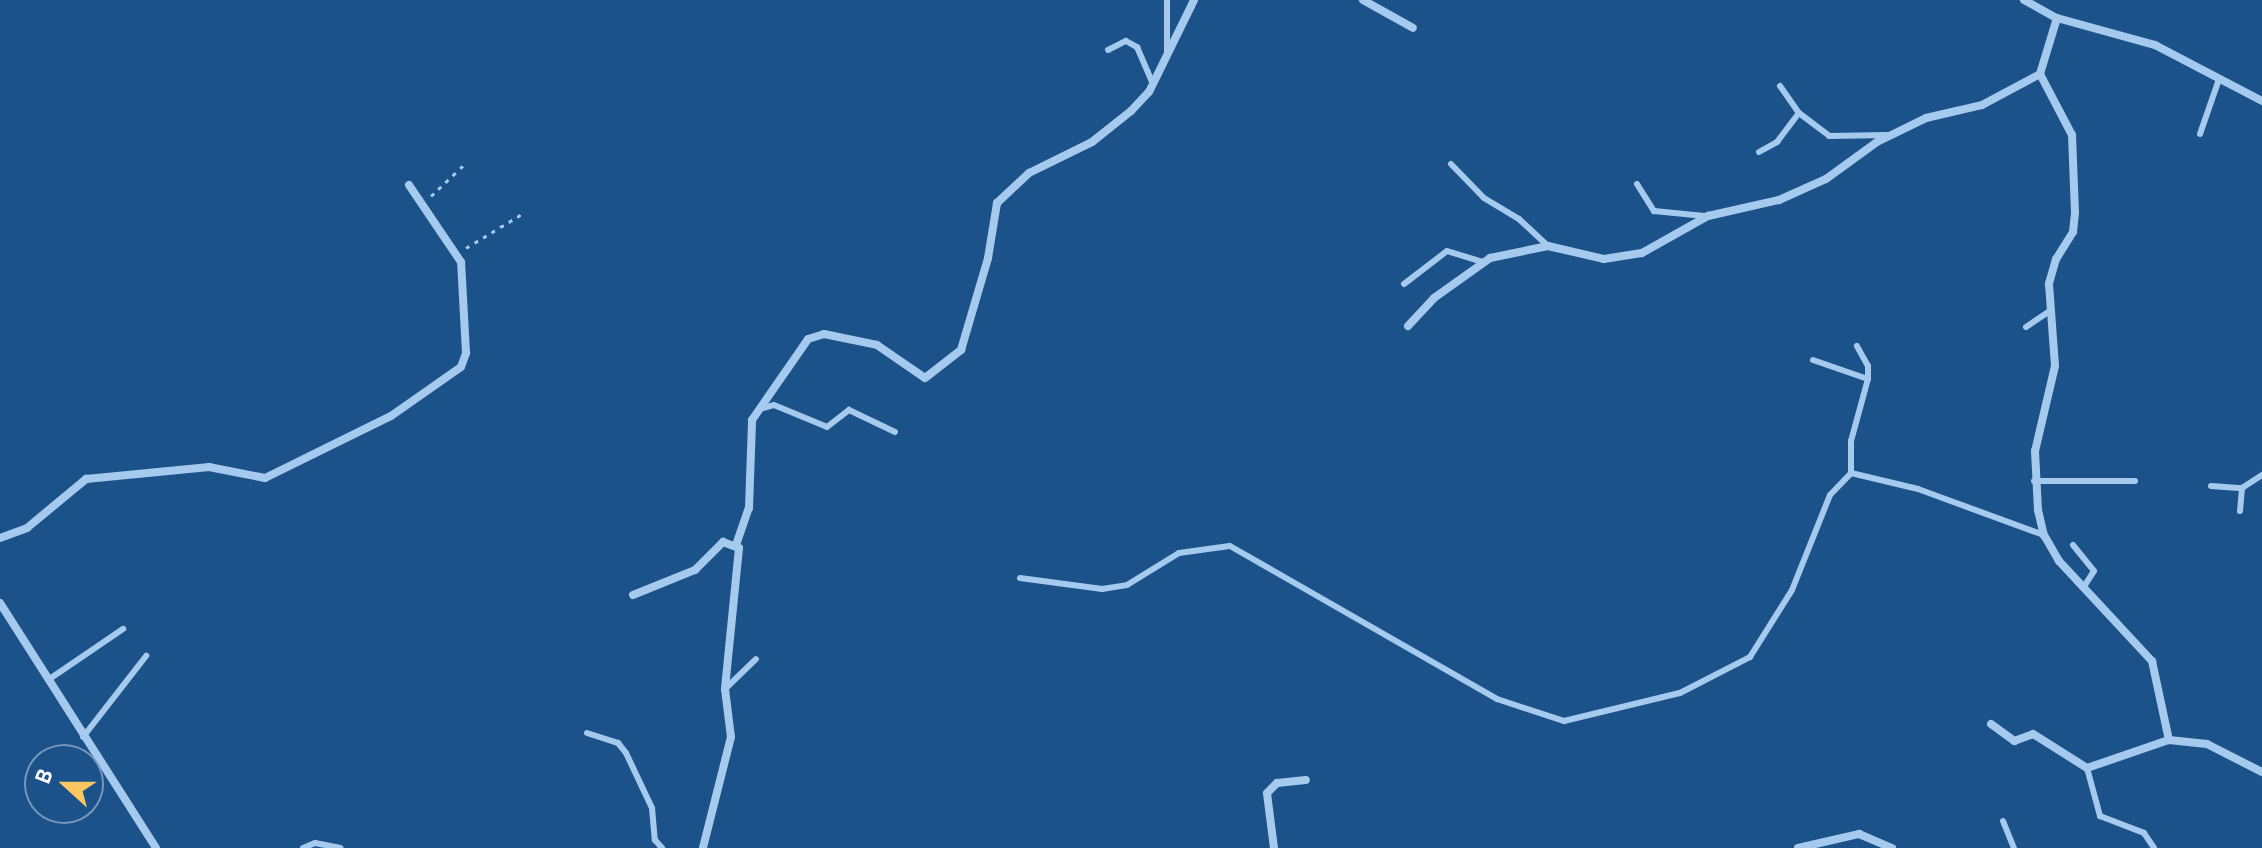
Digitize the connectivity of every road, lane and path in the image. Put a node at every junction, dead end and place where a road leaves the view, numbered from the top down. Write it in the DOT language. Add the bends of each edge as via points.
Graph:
graph roads {
  1 [pos="1167,0"];
  2 [pos="1194,0"];
  3 [pos="1363,0"];
  4 [pos="2024,0"];
  5 [pos="2057,18"];
  6 [pos="1413,28"];
  7 [pos="1108,50"];
  8 [pos="1167,55"];
  9 [pos="2040,74"];
  10 [pos="2219,79"];
  11 [pos="1153,84"];
  12 [pos="1780,86"];
  13 [pos="2262,101"];
  14 [pos="1799,113"];
  15 [pos="1895,134"];
  16 [pos="2200,134"];
  17 [pos="1759,152"];
  18 [pos="467,162"];
  19 [pos="1451,164"];
  20 [pos="1637,184"];
  21 [pos="409,185"];
  22 [pos="422,204"];
  23 [pos="522,214"];
  24 [pos="1708,216"];
  25 [pos="1548,246"];
  26 [pos="456,254"];
  27 [pos="1482,262"];
  28 [pos="1404,284"];
  29 [pos="2051,310"];
  30 [pos="1408,326"];
  31 [pos="2026,327"];
  32 [pos="1857,346"];
  33 [pos="1813,360"];
  34 [pos="1868,379"];
  35 [pos="756,412"];
  36 [pos="895,432"];
  37 [pos="1851,473"];
  38 [pos="2262,475"];
  39 [pos="2034,481"];
  40 [pos="2135,481"];
  41 [pos="2211,486"];
  42 [pos="2242,488"];
  43 [pos="2240,511"];
  44 [pos="2044,535"];
  45 [pos="0,538"];
  46 [pos="736,545"];
  47 [pos="2073,545"];
  48 [pos="1020,578"];
  49 [pos="2083,588"];
  50 [pos="633,595"];
  51 [pos="0,603"];
  52 [pos="123,629"];
  53 [pos="146,656"];
  54 [pos="756,659"];
  55 [pos="48,680"];
  56 [pos="725,689"];
  57 [pos="1991,724"];
  58 [pos="587,733"];
  59 [pos="83,737"];
  60 [pos="2169,740"];
  61 [pos="2087,768"];
  62 [pos="2262,772"];
  63 [pos="1306,780"];
  64 [pos="2003,821"];
  65 [pos="156,848"];
  66 [pos="303,848"];
  67 [pos="341,848"];
  68 [pos="662,848"];
  69 [pos="703,848"];
  70 [pos="1274,848"];
  71 [pos="1798,848"];
  72 [pos="1892,848"];
  73 [pos="2014,848"];
  74 [pos="2154,848"];
  1 -- 8 [label="lane"];
  2 -- 8 [label="street"];
  3 -- 6 [label="street"];
  4 -- 5 [label="street"];
  5 -- 9 [label="street"];
  5 -- 10 [label="street" via="2126,33"];
  7 -- 11 [label="lane" via="1126,41 1137,47"];
  8 -- 11 [label="street"];
  9 -- 15 [label="street" via="1982,105 1941,113"];
  9 -- 29 [label="street" via="2072,135 2075,166 2073,232 2056,259 2049,284"];
  10 -- 13 [label="street"];
  10 -- 16 [label="lane"];
  11 -- 35 [label="street" via="1106,132 1029,173 997,203 988,258 961,350 925,378 877,345 816,335"];
  12 -- 14 [label="lane"];
  14 -- 15 [label="lane" via="1838,138"];
  14 -- 17 [label="lane" via="1777,142"];
  15 -- 24 [label="street" via="1826,179 1779,200"];
  18 -- 22 [label="path"];
  19 -- 25 [label="lane" via="1484,198 1519,219"];
  20 -- 24 [label="lane" via="1654,211"];
  21 -- 22 [label="street"];
  22 -- 26 [label="street"];
  23 -- 26 [label="path"];
  24 -- 25 [label="street" via="1625,258 1585,257"];
  25 -- 27 [label="street"];
  26 -- 45 [label="street" via="465,307 464,360 391,416 265,478 209,467 86,479 27,528"];
  27 -- 28 [label="lane" via="1447,251"];
  27 -- 30 [label="street"];
  29 -- 31 [label="lane"];
  29 -- 39 [label="street" via="2054,375 2035,451"];
  32 -- 34 [label="lane" via="1868,366"];
  33 -- 34 [label="lane"];
  34 -- 37 [label="lane" via="1851,441"];
  35 -- 36 [label="lane" via="774,405 827,427 849,410"];
  35 -- 46 [label="street" via="748,441 749,508"];
  37 -- 44 [label="lane" via="1918,489"];
  37 -- 48 [label="lane" via="1830,495 1792,590 1750,657 1680,693 1581,719 1532,714 1497,699 1230,546 1179,553 1127,585 1102,589"];
  38 -- 42 [label="lane"];
  39 -- 40 [label="lane"];
  39 -- 44 [label="street"];
  41 -- 42 [label="lane"];
  42 -- 43 [label="lane"];
  44 -- 49 [label="street"];
  46 -- 50 [label="street" via="723,542 695,570"];
  46 -- 56 [label="street" via="740,552"];
  47 -- 49 [label="lane" via="2094,571"];
  49 -- 60 [label="street" via="2152,661"];
  51 -- 55 [label="street"];
  52 -- 55 [label="lane"];
  53 -- 59 [label="lane"];
  54 -- 56 [label="lane"];
  55 -- 59 [label="street"];
  56 -- 69 [label="street" via="731,737 728,764"];
  57 -- 61 [label="street" via="2014,741 2033,734"];
  58 -- 68 [label="lane" via="618,743 626,753 652,808 655,840"];
  59 -- 65 [label="street"];
  60 -- 61 [label="street"];
  60 -- 62 [label="street" via="2207,744"];
  61 -- 74 [label="lane" via="2100,816 2144,833"];
  63 -- 70 [label="street" via="1270,787"];
  64 -- 73 [label="lane"];
  66 -- 67 [label="lane" via="315,843"];
  71 -- 72 [label="street" via="1859,834"];
}
